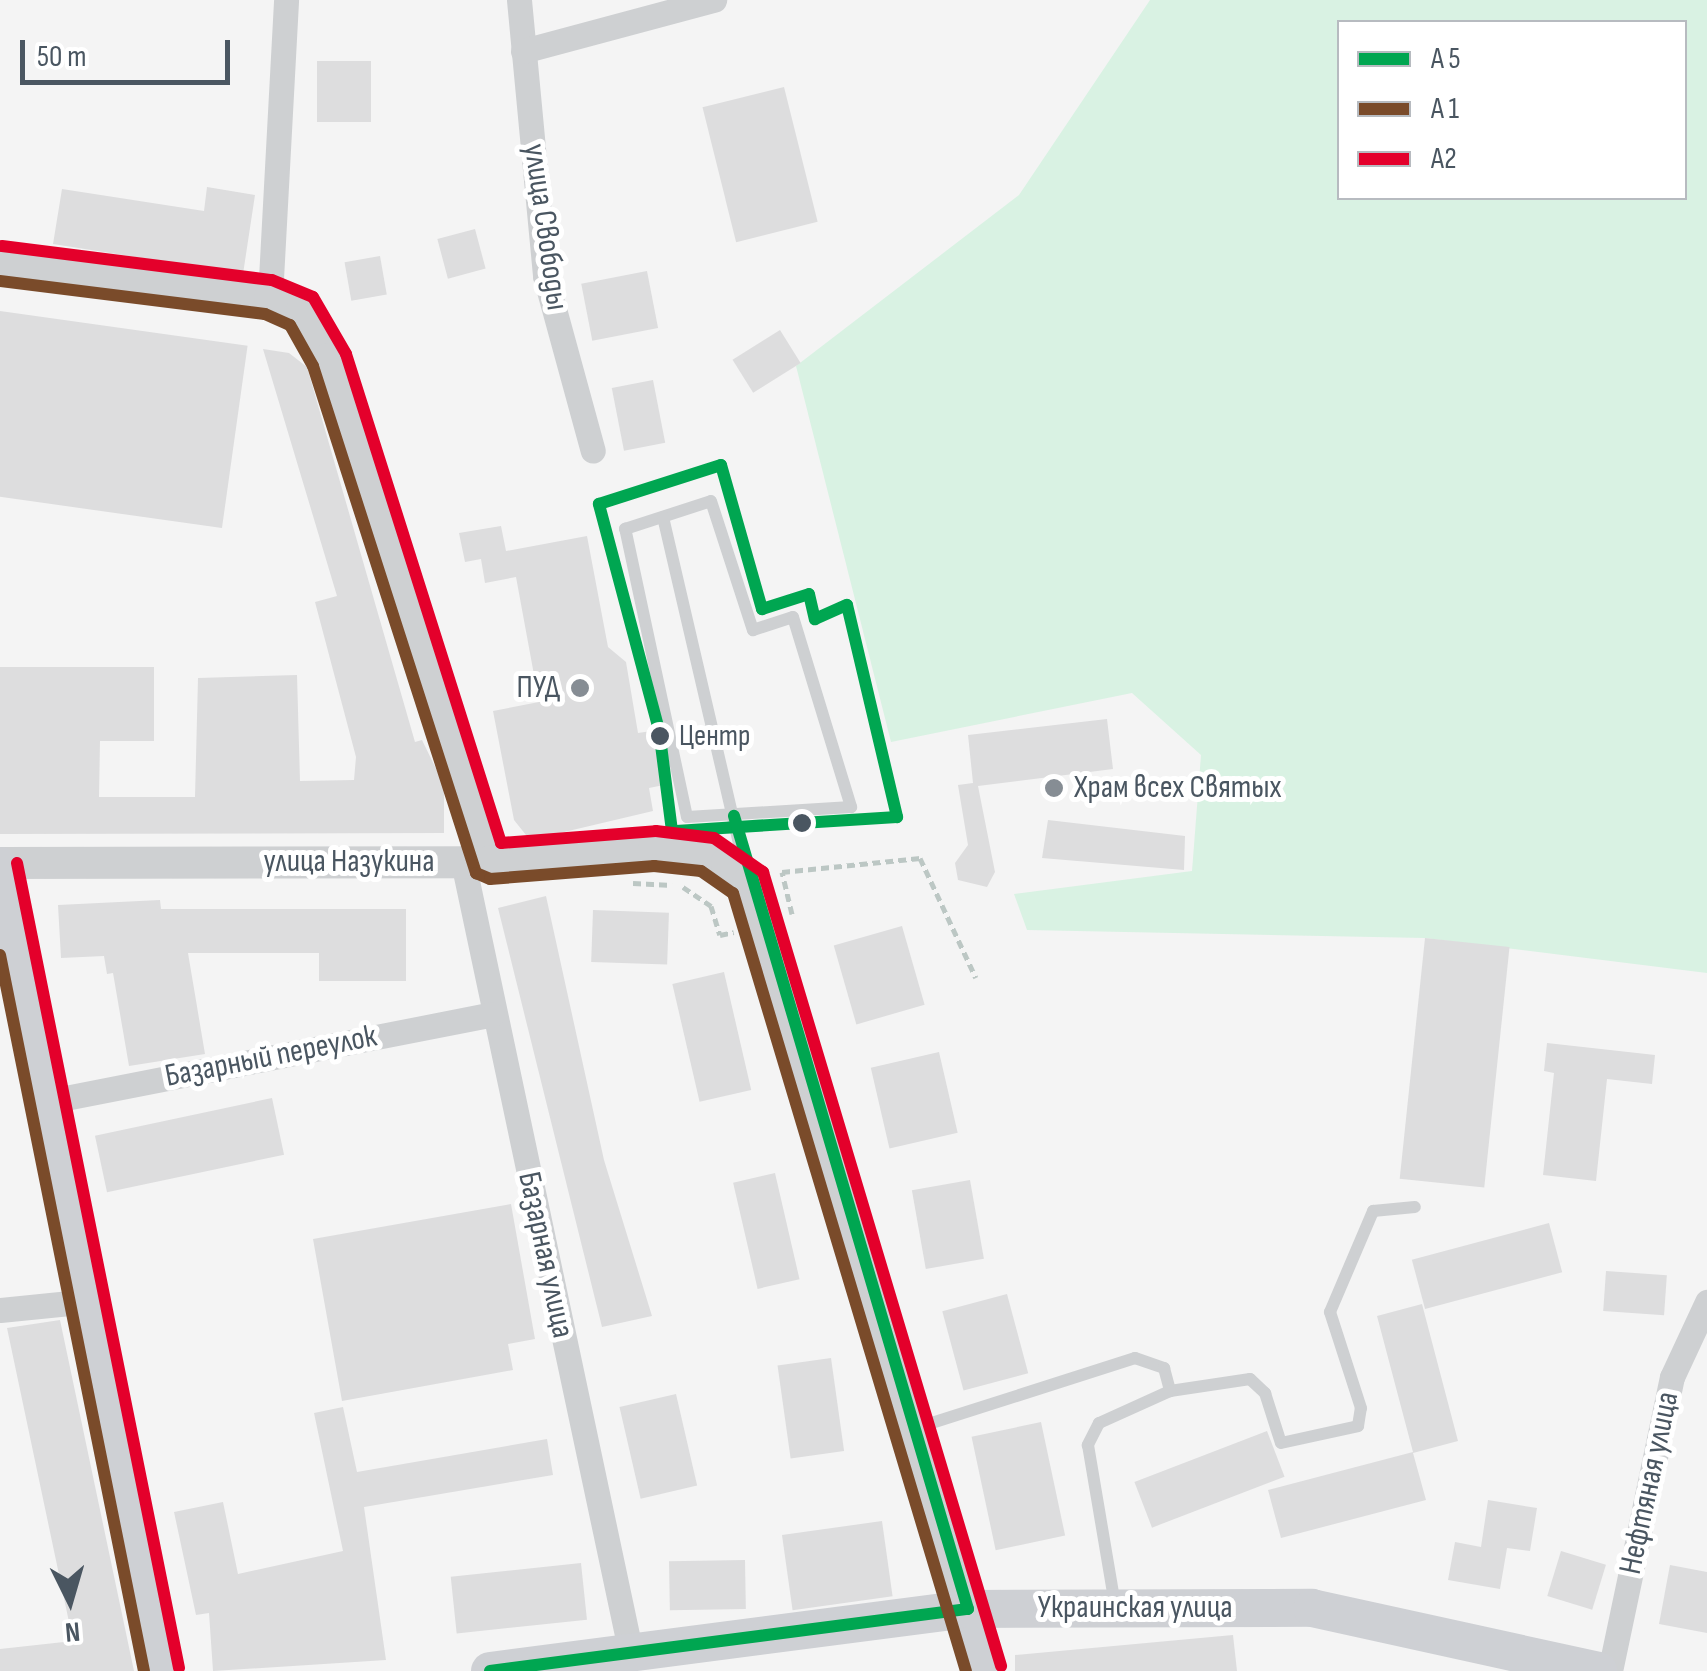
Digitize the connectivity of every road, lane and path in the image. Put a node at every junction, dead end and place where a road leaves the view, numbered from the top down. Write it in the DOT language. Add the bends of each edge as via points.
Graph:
graph roads {
  1 [pos="286,0"];
  2 [pos="518,0"];
  3 [pos="714,0"];
  4 [pos="523,51"];
  5 [pos="0,264"];
  6 [pos="270,297"];
  7 [pos="593,451"];
  8 [pos="664,517"];
  9 [pos="734,816"];
  10 [pos="476,862"];
  11 [pos="0,864"];
  12 [pos="748,882"];
  13 [pos="793,917"];
  14 [pos="976,978"];
  15 [pos="492,1014"];
  16 [pos="50,1100"];
  17 [pos="1415,1207"];
  18 [pos="90,1301"];
  19 [pos="1707,1302"];
  20 [pos="0,1310"];
  21 [pos="1170,1392"];
  22 [pos="913,1429"];
  23 [pos="1116,1609"];
  24 [pos="968,1610"];
  25 [pos="630,1649"];
  26 [pos="162,1671"];
  27 [pos="490,1671"];
  28 [pos="984,1671"];
  29 [pos="1598,1671"];
  30 [pos="1610,1671"];
  1 -- 6 [label="street"];
  2 -- 4 [label="street, улица Свободы"];
  3 -- 4 [label="street"];
  4 -- 7 [label="street, улица Свободы" via="545,276"];
  5 -- 6 [label="street"];
  6 -- 10 [label="street" via="302,311 329,359"];
  8 -- 9 [label="lane"];
  8 -- 9 [label="lane" via="625,530 687,817"];
  8 -- 9 [label="lane" via="711,501 753,630 794,617 851,807"];
  9 -- 12 [label="lane"];
  10 -- 11 [label="street, улица Назукина"];
  10 -- 12 [label="street, улица Назукина" via="654,848 707,854"];
  10 -- 15 [label="street, Базарная улица"];
  11 -- 16 [label="main road"];
  12 -- 22 [label="street"];
  13 -- 14 [label="path" via="782,872 920,858"];
  15 -- 16 [label="street, Базарный переулок"];
  15 -- 25 [label="street, Базарная улица"];
  16 -- 18 [label="main road"];
  17 -- 21 [label="lane" via="1373,1212 1330,1312 1362,1408 1358,1426 1282,1443 1265,1393 1250,1379"];
  18 -- 20 [label="street"];
  18 -- 26 [label="main road"];
  19 -- 30 [label="street, Нефтяная улица" via="1672,1376"];
  21 -- 22 [label="lane" via="1164,1368 1135,1358"];
  21 -- 23 [label="lane" via="1099,1422 1088,1445"];
  22 -- 24 [label="street"];
  23 -- 24 [label="main road, Украинская улица"];
  23 -- 29 [label="main road, Украинская улица" via="1312,1608"];
  24 -- 25 [label="main road, Украинская улица"];
  24 -- 28 [label="main road"];
  25 -- 27 [label="main road, Украинская улица"];
}
